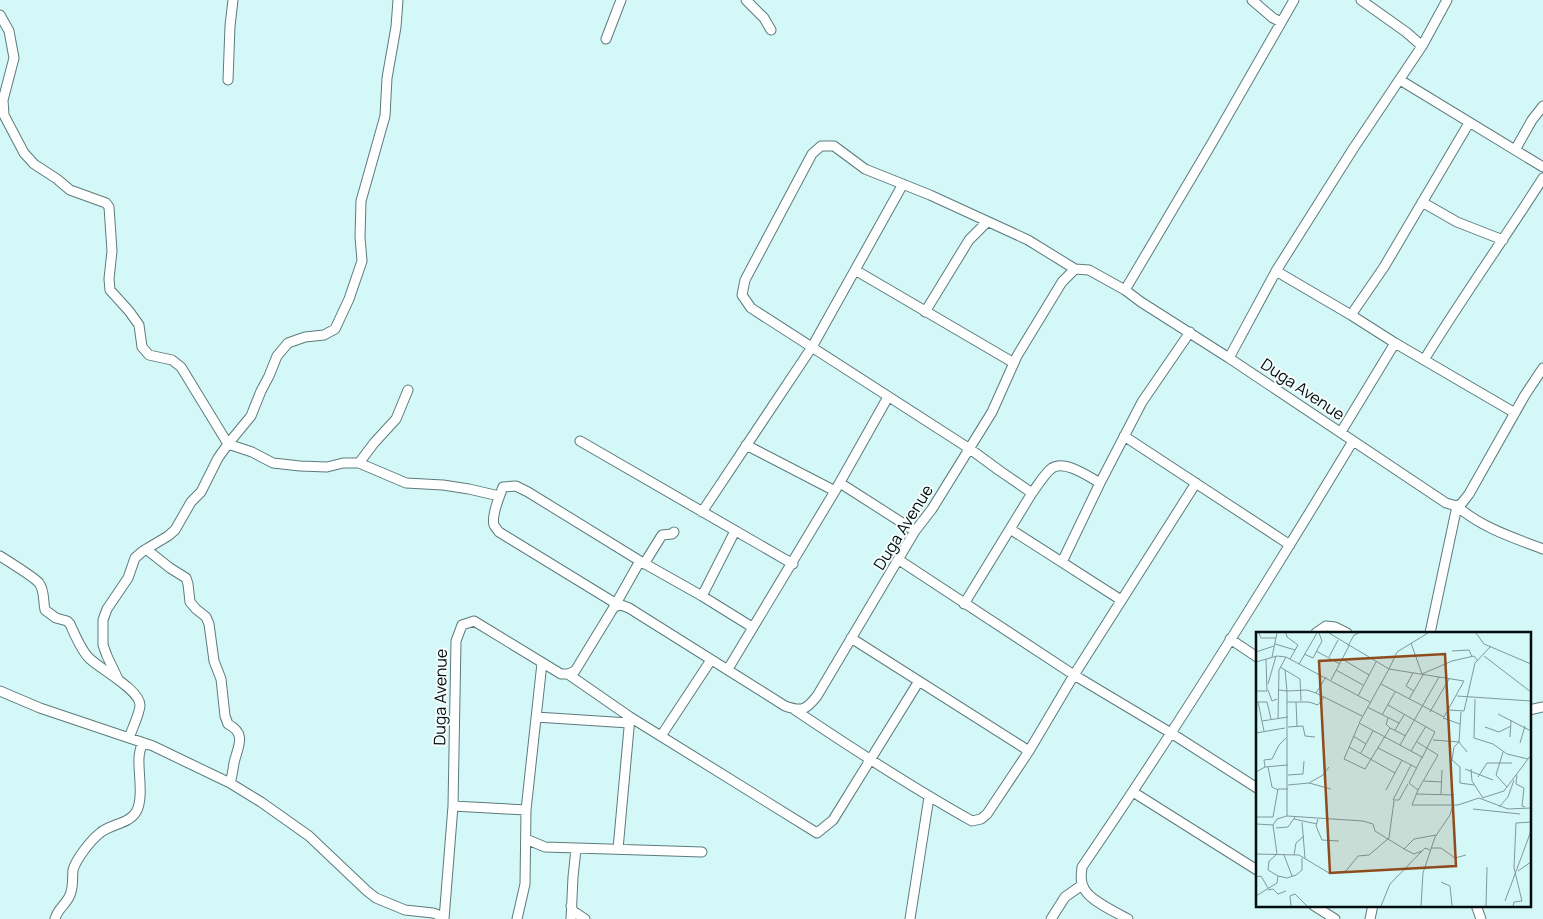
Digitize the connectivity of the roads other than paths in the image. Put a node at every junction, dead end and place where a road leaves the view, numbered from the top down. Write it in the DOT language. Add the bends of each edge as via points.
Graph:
graph roads {
  1 [pos="234,0"];
  2 [pos="398,0"];
  3 [pos="621,0"];
  4 [pos="746,0"];
  5 [pos="1252,0"];
  6 [pos="1294,0"];
  7 [pos="1361,0"];
  8 [pos="1447,0"];
  9 [pos="0,15"];
  10 [pos="1281,22"];
  11 [pos="771,30"];
  12 [pos="606,39"];
  13 [pos="1422,46"];
  14 [pos="228,80"];
  15 [pos="1400,80"];
  16 [pos="1543,106"];
  17 [pos="1470,123"];
  18 [pos="1515,150"];
  19 [pos="1543,167"];
  20 [pos="1543,178"];
  21 [pos="903,184"];
  22 [pos="1422,202"];
  23 [pos="987,222"];
  24 [pos="1504,240"];
  25 [pos="1075,269"];
  26 [pos="855,270"];
  27 [pos="1276,271"];
  28 [pos="1125,290"];
  29 [pos="925,312"];
  30 [pos="1351,315"];
  31 [pos="1190,332"];
  32 [pos="1395,343"];
  33 [pos="812,347"];
  34 [pos="1229,358"];
  35 [pos="1424,360"];
  36 [pos="1014,364"];
  37 [pos="1543,368"];
  38 [pos="408,390"];
  39 [pos="888,397"];
  40 [pos="1515,413"];
  41 [pos="1340,432"];
  42 [pos="1124,436"];
  43 [pos="580,441"];
  44 [pos="1353,441"];
  45 [pos="228,444"];
  46 [pos="746,445"];
  47 [pos="970,449"];
  48 [pos="359,463"];
  49 [pos="1100,482"];
  50 [pos="1196,483"];
  51 [pos="838,487"];
  52 [pos="1032,493"];
  53 [pos="499,496"];
  54 [pos="1457,506"];
  55 [pos="702,512"];
  56 [pos="736,530"];
  57 [pos="1010,530"];
  58 [pos="916,531"];
  59 [pos="674,532"];
  60 [pos="1290,545"];
  61 [pos="1543,548"];
  62 [pos="146,549"];
  63 [pos="0,556"];
  64 [pos="899,560"];
  65 [pos="642,562"];
  66 [pos="1062,562"];
  67 [pos="793,564"];
  68 [pos="702,596"];
  69 [pos="1121,600"];
  70 [pos="964,604"];
  71 [pos="614,605"];
  72 [pos="752,628"];
  73 [pos="1317,632"];
  74 [pos="1345,632"];
  75 [pos="1430,632"];
  76 [pos="851,638"];
  77 [pos="1230,639"];
  78 [pos="1256,656"];
  79 [pos="711,660"];
  80 [pos="542,663"];
  81 [pos="728,670"];
  82 [pos="568,674"];
  83 [pos="1074,675"];
  84 [pos="118,679"];
  85 [pos="919,681"];
  86 [pos="0,691"];
  87 [pos="1543,707"];
  88 [pos="795,710"];
  89 [pos="1530,710"];
  90 [pos="536,717"];
  91 [pos="629,720"];
  92 [pos="1171,733"];
  93 [pos="661,736"];
  94 [pos="129,738"];
  95 [pos="142,743"];
  96 [pos="1029,752"];
  97 [pos="870,761"];
  98 [pos="230,783"];
  99 [pos="1256,787"];
  100 [pos="1133,792"];
  101 [pos="929,797"];
  102 [pos="453,806"];
  103 [pos="526,810"];
  104 [pos="526,839"];
  105 [pos="576,849"];
  106 [pos="618,849"];
  107 [pos="702,852"];
  108 [pos="1256,869"];
  109 [pos="1082,885"];
  110 [pos="571,905"];
  111 [pos="1315,906"];
  112 [pos="1373,906"];
  113 [pos="1476,906"];
  114 [pos="444,918"];
  115 [pos="55,919"];
  116 [pos="517,919"];
  117 [pos="571,919"];
  118 [pos="585,919"];
  119 [pos="910,919"];
  120 [pos="1051,919"];
  121 [pos="1128,919"];
  122 [pos="1335,919"];
  123 [pos="1370,919"];
  124 [pos="1481,919"];
  1 -- 14 [label="street"];
  2 -- 45 [label="street" via="386,78 385,116 361,201 362,261 349,299 335,329 288,343 278,356 251,416"];
  3 -- 12 [label="street"];
  4 -- 11 [label="street"];
  5 -- 10 [label="street"];
  6 -- 10 [label="street"];
  7 -- 13 [label="street"];
  8 -- 13 [label="street"];
  9 -- 45 [label="street" via="9,31 14,58 3,100 4,115 24,153 70,190 109,207 110,290 138,324 142,347 149,355 172,360 181,367"];
  10 -- 28 [label="street"];
  13 -- 15 [label="street"];
  15 -- 17 [label="street"];
  15 -- 27 [label="street"];
  16 -- 18 [label="street"];
  17 -- 18 [label="street"];
  17 -- 22 [label="street"];
  18 -- 19 [label="street"];
  20 -- 24 [label="street"];
  21 -- 23 [label="street"];
  21 -- 26 [label="street"];
  21 -- 33 [label="street" via="864,169 834,146 821,146 812,154 745,280 742,295 751,308"];
  22 -- 24 [label="street" via="1457,222"];
  22 -- 30 [label="street"];
  23 -- 25 [label="street" via="1028,240"];
  23 -- 29 [label="street" via="969,240"];
  24 -- 35 [label="street" via="1460,301"];
  25 -- 28 [label="street, Duga Avenue" via="1089,270"];
  25 -- 36 [label="street, Duga Avenue" via="1062,282"];
  26 -- 29 [label="street"];
  26 -- 33 [label="street"];
  27 -- 30 [label="street"];
  27 -- 34 [label="street"];
  28 -- 31 [label="street, Duga Avenue"];
  29 -- 36 [label="street"];
  30 -- 32 [label="street"];
  31 -- 34 [label="street, Duga Avenue"];
  31 -- 42 [label="street" via="1142,402"];
  32 -- 35 [label="street"];
  32 -- 41 [label="street"];
  33 -- 39 [label="street"];
  33 -- 46 [label="street"];
  34 -- 41 [label="street, Duga Avenue"];
  35 -- 40 [label="street"];
  36 -- 47 [label="street, Duga Avenue" via="992,412"];
  37 -- 40 [label="street"];
  38 -- 48 [label="street" via="396,419"];
  39 -- 47 [label="street"];
  39 -- 51 [label="street"];
  40 -- 54 [label="street" via="1469,494"];
  41 -- 44 [label="street, Duga Avenue"];
  42 -- 49 [label="street"];
  42 -- 50 [label="street"];
  43 -- 55 [label="street"];
  44 -- 54 [label="street, Duga Avenue" via="1446,504"];
  44 -- 60 [label="street"];
  45 -- 48 [label="street" via="273,463 327,467"];
  45 -- 62 [label="street" via="175,530"];
  46 -- 51 [label="street"];
  46 -- 55 [label="street"];
  47 -- 52 [label="street"];
  47 -- 58 [label="street, Duga Avenue"];
  48 -- 53 [label="street" via="406,483 442,485"];
  49 -- 52 [label="street" via="1062,466 1051,469"];
  49 -- 66 [label="street"];
  50 -- 60 [label="street"];
  50 -- 69 [label="street"];
  51 -- 58 [label="street"];
  51 -- 67 [label="street"];
  52 -- 57 [label="street"];
  53 -- 65 [label="street" via="504,487 516,486"];
  53 -- 71 [label="street" via="494,525 499,532"];
  54 -- 61 [label="street, Duga Avenue" via="1484,525"];
  54 -- 75 [label="street"];
  55 -- 56 [label="street"];
  56 -- 67 [label="street"];
  56 -- 68 [label="street"];
  57 -- 66 [label="street"];
  57 -- 70 [label="street"];
  58 -- 64 [label="street, Duga Avenue"];
  59 -- 65 [label="street" via="662,535"];
  60 -- 77 [label="street"];
  62 -- 84 [label="street" via="134,558 128,578 103,620 103,645"];
  62 -- 98 [label="street" via="186,578 190,602 209,624 225,716 240,740"];
  63 -- 84 [label="street" via="39,583 45,610 67,621 88,657"];
  64 -- 70 [label="street"];
  64 -- 76 [label="street, Duga Avenue"];
  65 -- 68 [label="street"];
  65 -- 71 [label="street"];
  66 -- 69 [label="street"];
  67 -- 72 [label="street"];
  68 -- 72 [label="street"];
  69 -- 83 [label="street"];
  70 -- 83 [label="street"];
  71 -- 79 [label="street" via="629,608"];
  71 -- 82 [label="street" via="574,671"];
  72 -- 81 [label="street"];
  73 -- 74 [label="street" via="1326,626"];
  76 -- 85 [label="street"];
  76 -- 88 [label="street, Duga Avenue" via="811,704 803,710"];
  77 -- 78 [label="street"];
  77 -- 92 [label="street"];
  79 -- 81 [label="street"];
  79 -- 93 [label="street"];
  80 -- 82 [label="street, Duga Avenue" via="560,674"];
  80 -- 90 [label="street"];
  80 -- 102 [label="street, Duga Avenue" via="474,621 462,624 456,641"];
  81 -- 88 [label="street"];
  82 -- 91 [label="street, Duga Avenue"];
  83 -- 92 [label="street"];
  83 -- 96 [label="street"];
  84 -- 94 [label="street" via="139,699 140,706"];
  85 -- 96 [label="street"];
  85 -- 97 [label="street"];
  86 -- 94 [label="street"];
  87 -- 89 [label="street"];
  88 -- 97 [label="street"];
  90 -- 91 [label="street"];
  90 -- 103 [label="street"];
  91 -- 93 [label="street, Duga Avenue"];
  91 -- 106 [label="street"];
  92 -- 99 [label="street"];
  92 -- 100 [label="street"];
  93 -- 97 [label="street, Duga Avenue" via="816,833 833,820"];
  94 -- 95 [label="street"];
  95 -- 98 [label="street"];
  95 -- 115 [label="street" via="138,757 141,786 138,809 128,820 99,833 78,859 71,893"];
  96 -- 101 [label="street" via="981,819 972,821"];
  97 -- 101 [label="street"];
  98 -- 114 [label="street" via="309,836 376,898 405,910 433,913"];
  100 -- 108 [label="street"];
  100 -- 109 [label="street" via="1082,867"];
  101 -- 119 [label="street"];
  102 -- 103 [label="street"];
  102 -- 114 [label="street, Duga Avenue"];
  103 -- 104 [label="street"];
  104 -- 105 [label="street" via="545,847"];
  104 -- 116 [label="street" via="525,884"];
  105 -- 106 [label="street"];
  105 -- 110 [label="street"];
  106 -- 107 [label="street"];
  109 -- 120 [label="street" via="1065,897"];
  109 -- 121 [label="street" via="1094,899"];
  110 -- 117 [label="street"];
  110 -- 118 [label="street" via="573,911"];
  111 -- 122 [label="street"];
  112 -- 123 [label="street"];
  113 -- 124 [label="street"];
}
